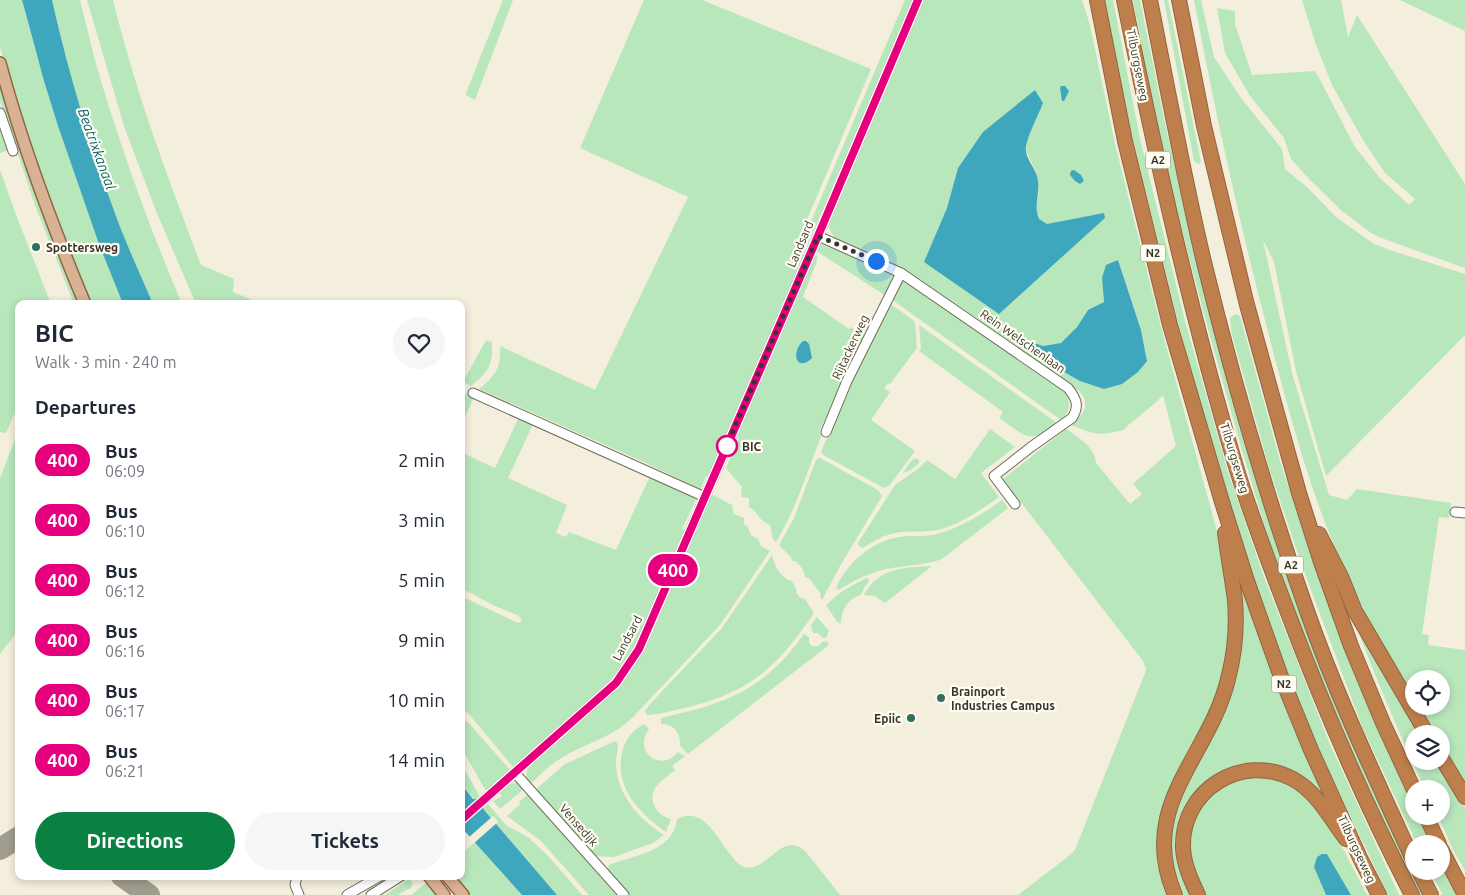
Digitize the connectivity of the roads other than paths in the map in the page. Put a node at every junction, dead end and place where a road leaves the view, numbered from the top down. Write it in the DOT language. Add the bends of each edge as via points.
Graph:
graph roads {
  1 [pos="918,0"];
  2 [pos="1097,0"];
  3 [pos="1124,0"];
  4 [pos="1150,0"];
  5 [pos="1179,0"];
  6 [pos="0,63"];
  7 [pos="0,113"];
  8 [pos="13,152"];
  9 [pos="818,236"];
  10 [pos="901,273"];
  11 [pos="83,300"];
  12 [pos="473,393"];
  13 [pos="826,432"];
  14 [pos="1299,493"];
  15 [pos="705,497"];
  16 [pos="1222,502"];
  17 [pos="1015,504"];
  18 [pos="1455,512"];
  19 [pos="1465,513"];
  20 [pos="1422,725"];
  21 [pos="1449,770"];
  22 [pos="516,773"];
  23 [pos="1409,780"];
  24 [pos="1465,797"];
  25 [pos="465,817"];
  26 [pos="1405,842"];
  27 [pos="1361,860"];
  28 [pos="1450,866"];
  29 [pos="296,880"];
  30 [pos="373,880"];
  31 [pos="395,880"];
  32 [pos="432,880"];
  33 [pos="450,880"];
  34 [pos="1423,880"];
  35 [pos="299,895"];
  36 [pos="347,895"];
  37 [pos="371,895"];
  38 [pos="444,895"];
  39 [pos="462,895"];
  40 [pos="624,895"];
  41 [pos="1175,895"];
  42 [pos="1198,895"];
  43 [pos="1379,895"];
  44 [pos="1412,895"];
  45 [pos="1431,895"];
  46 [pos="1465,895"];
  1 -- 9 [label="street, Landsard"];
  2 -- 16 [label="highway, Tilburgseweg / N2" via="1125,141 1170,325"];
  3 -- 44 [label="highway, Tilburgseweg / A2" via="1193,310 1238,473 1307,664"];
  4 -- 26 [label="highway, Tilburgseweg / A2" via="1203,256 1261,471 1324,657"];
  5 -- 14 [label="highway" via="1204,126 1238,269"];
  6 -- 11 [label="main road" via="45,203"];
  7 -- 8 [label="street"];
  9 -- 10 [label="street, Rein Welschenlaan"];
  9 -- 15 [label="street, Landsard"];
  10 -- 13 [label="street, Rijtackerweg"];
  10 -- 17 [label="street, Rein Welschenlaan" via="1068,388 1076,399 1077,409 1072,418 994,476"];
  12 -- 15 [label="street"];
  14 -- 20 [label="highway" via="1355,611"];
  14 -- 23 [label="highway" via="1352,646"];
  15 -- 22 [label="street, Landsard" via="639,649 616,683"];
  16 -- 27 [label="highway, Tilburgseweg / N2" via="1280,674"];
  16 -- 41 [label="highway, N2" via="1235,601 1234,653 1220,706 1176,791 1166,818 1165,859"];
  18 -- 19 [label="street"];
  21 -- 24 [label="highway"];
  22 -- 25 [label="street, Landsard"];
  22 -- 40 [label="street, Vensedijk"];
  27 -- 42 [label="highway, N2" via="1319,802 1299,784 1270,771 1243,772 1224,778 1206,790 1187,822 1184,853"];
  27 -- 43 [label="highway, Tilburgseweg / N2"];
  28 -- 46 [label="highway"];
  29 -- 35 [label="street"];
  30 -- 36 [label="street"];
  31 -- 37 [label="street"];
  32 -- 38 [label="main road"];
  33 -- 39 [label="main road"];
  34 -- 45 [label="highway"];
}
